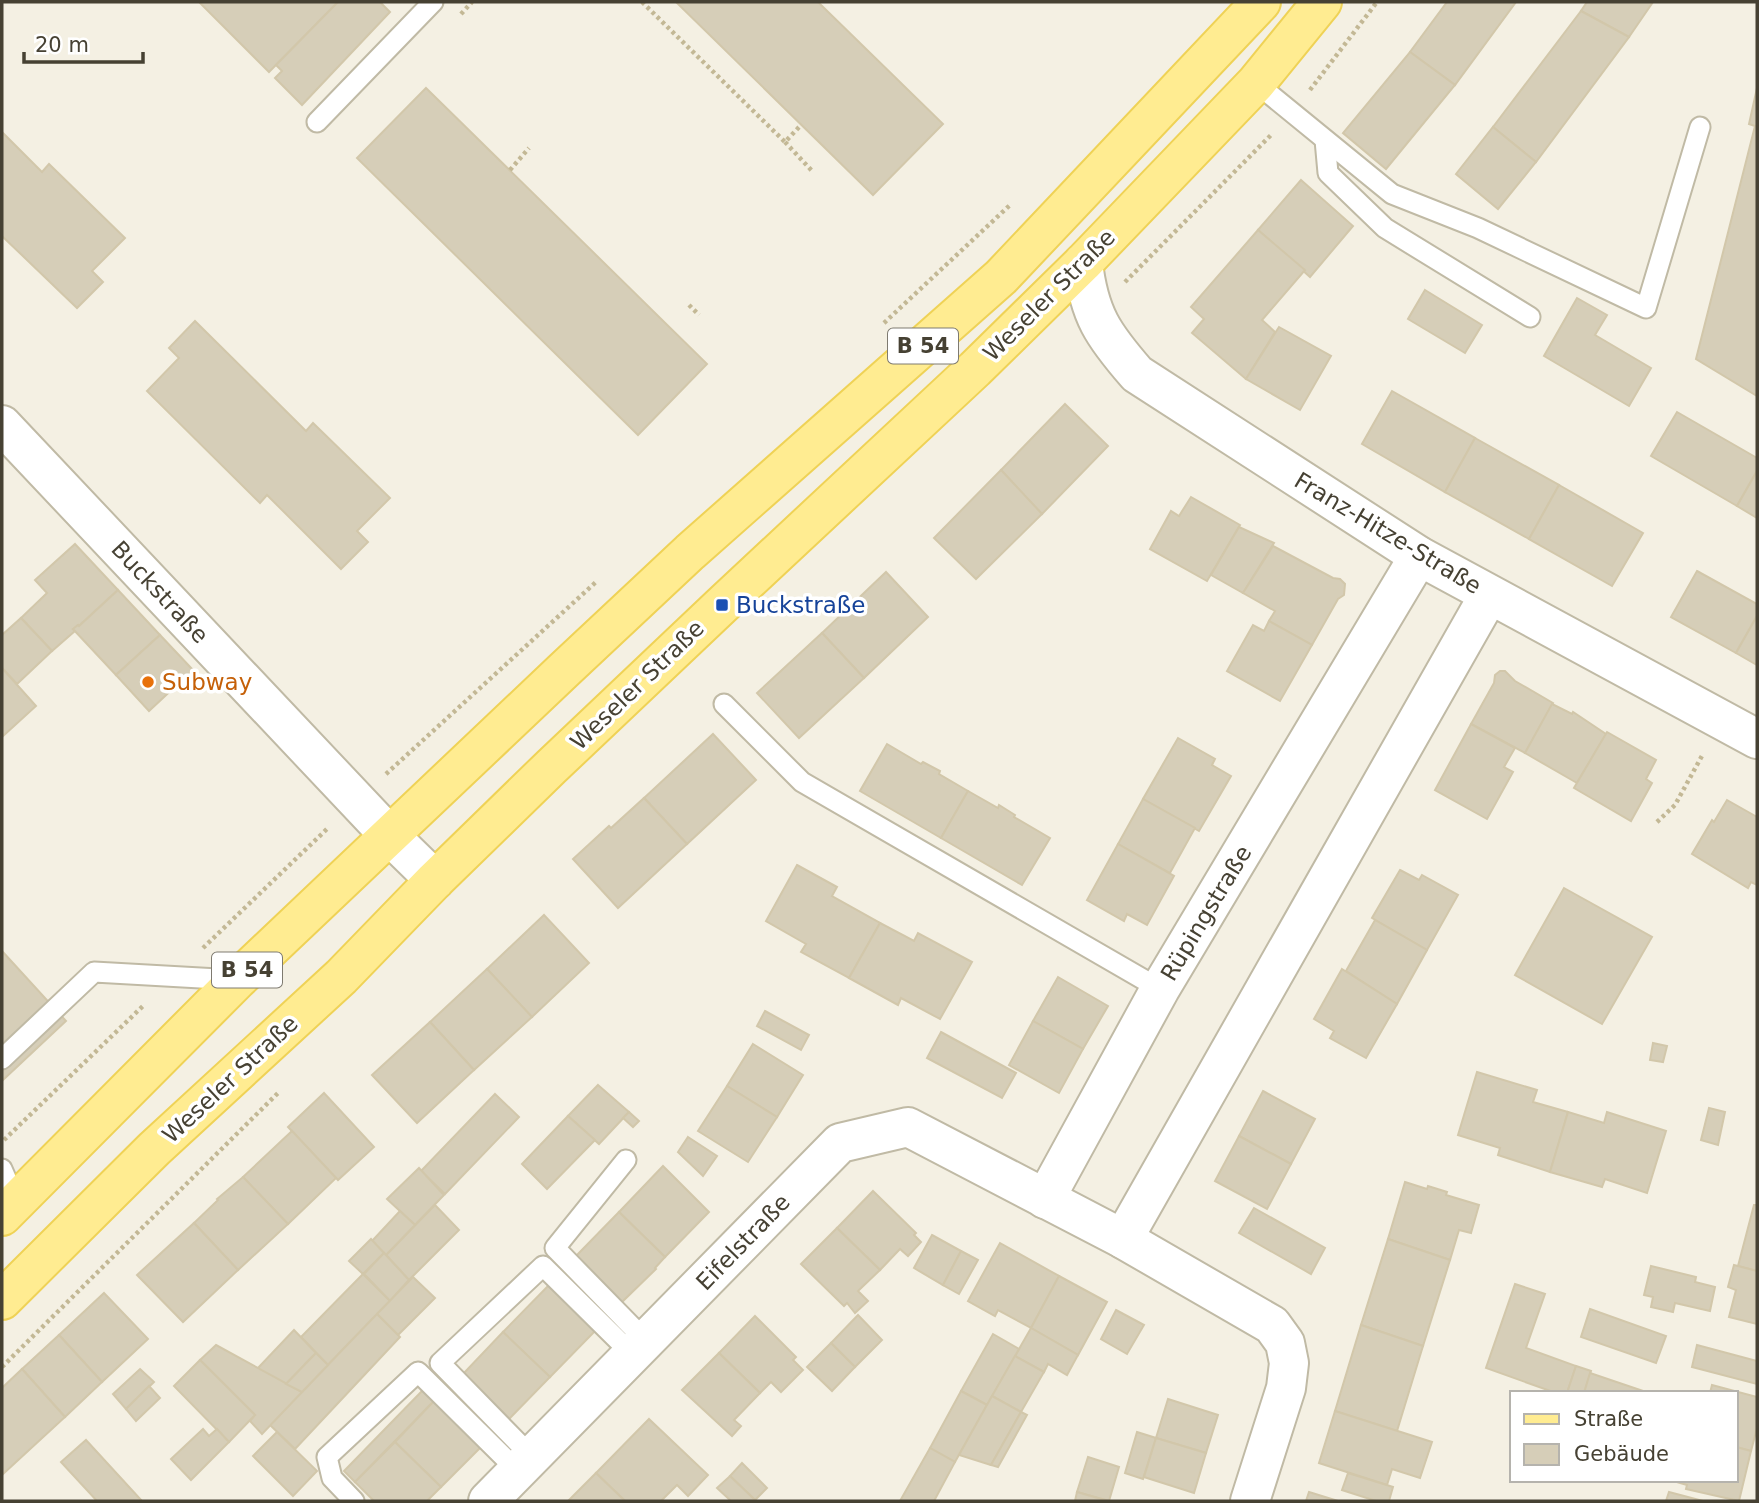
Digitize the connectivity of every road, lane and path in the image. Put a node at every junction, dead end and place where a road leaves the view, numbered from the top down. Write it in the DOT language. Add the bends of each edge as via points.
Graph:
graph roads {
  1 [pos="433,2"];
  2 [pos="1261,2"];
  3 [pos="1322,2"];
  4 [pos="646,3"];
  5 [pos="1256,83"];
  6 [pos="317,122"];
  7 [pos="801,125"];
  8 [pos="1700,127"];
  9 [pos="1325,139"];
  10 [pos="785,142"];
  11 [pos="529,148"];
  12 [pos="510,170"];
  13 [pos="813,172"];
  14 [pos="1083,263"];
  15 [pos="689,305"];
  16 [pos="699,315"];
  17 [pos="1530,317"];
  18 [pos="2,425"];
  19 [pos="1419,556"];
  20 [pos="1489,595"];
  21 [pos="724,704"];
  22 [pos="1722,720"];
  23 [pos="1757,739"];
  24 [pos="1657,822"];
  25 [pos="390,836"];
  26 [pos="435,880"];
  27 [pos="237,980"];
  28 [pos="1160,989"];
  29 [pos="2,1059"];
  30 [pos="626,1160"];
  31 [pos="6,1195"];
  32 [pos="1045,1199"];
  33 [pos="1123,1239"];
  34 [pos="2,1300"];
  35 [pos="639,1347"];
  36 [pos="525,1464"];
  37 [pos="354,1501"];
  38 [pos="488,1501"];
  39 [pos="1250,1501"];
  1 -- 6 [label="lane"];
  2 -- 25 [label="main road, Weseler Straße / B 54" via="1001,277 690,552"];
  3 -- 5 [label="main road, Weseler Straße / B 54"];
  4 -- 10 [label="path"];
  5 -- 9 [label="lane"];
  5 -- 14 [label="main road, Weseler Straße / B 54"];
  7 -- 10 [label="path"];
  8 -- 9 [label="lane" via="1646,308 1478,228 1392,194"];
  9 -- 17 [label="lane" via="1328,173 1385,228"];
  10 -- 13 [label="path"];
  11 -- 12 [label="path"];
  14 -- 19 [label="street, Franz-Hitze-Straße" via="1094,314 1110,343 1137,374"];
  14 -- 26 [label="main road, Weseler Straße / B 54"];
  15 -- 16 [label="path"];
  18 -- 25 [label="street, Buckstraße"];
  19 -- 20 [label="street, Franz-Hitze-Straße"];
  19 -- 28 [label="street, Rüpingstraße"];
  20 -- 22 [label="street, Franz-Hitze-Straße"];
  20 -- 33 [label="street"];
  21 -- 28 [label="lane" via="802,782"];
  22 -- 23 [label="street, Franz-Hitze-Straße"];
  22 -- 24 [label="path" via="1675,805"];
  25 -- 26 [label="street, Buckstraße"];
  25 -- 27 [label="main road, Weseler Straße / B 54"];
  26 -- 34 [label="main road, Weseler Straße / B 54" via="341,977 154,1149"];
  27 -- 29 [label="lane" via="94,972"];
  27 -- 31 [label="main road, Weseler Straße / B 54"];
  28 -- 32 [label="street, Rüpingstraße"];
  30 -- 35 [label="lane" via="555,1248"];
  32 -- 33 [label="street"];
  32 -- 35 [label="street, Eifelstraße" via="908,1128 840,1143"];
  33 -- 39 [label="street" via="1272,1325 1284,1343 1289,1363 1286,1388"];
  35 -- 36 [label="street, Eifelstraße"];
  35 -- 36 [label="lane" via="543,1266 440,1363"];
  36 -- 37 [label="lane" via="418,1372 327,1457 332,1478"];
  36 -- 38 [label="street, Eifelstraße"];
}
